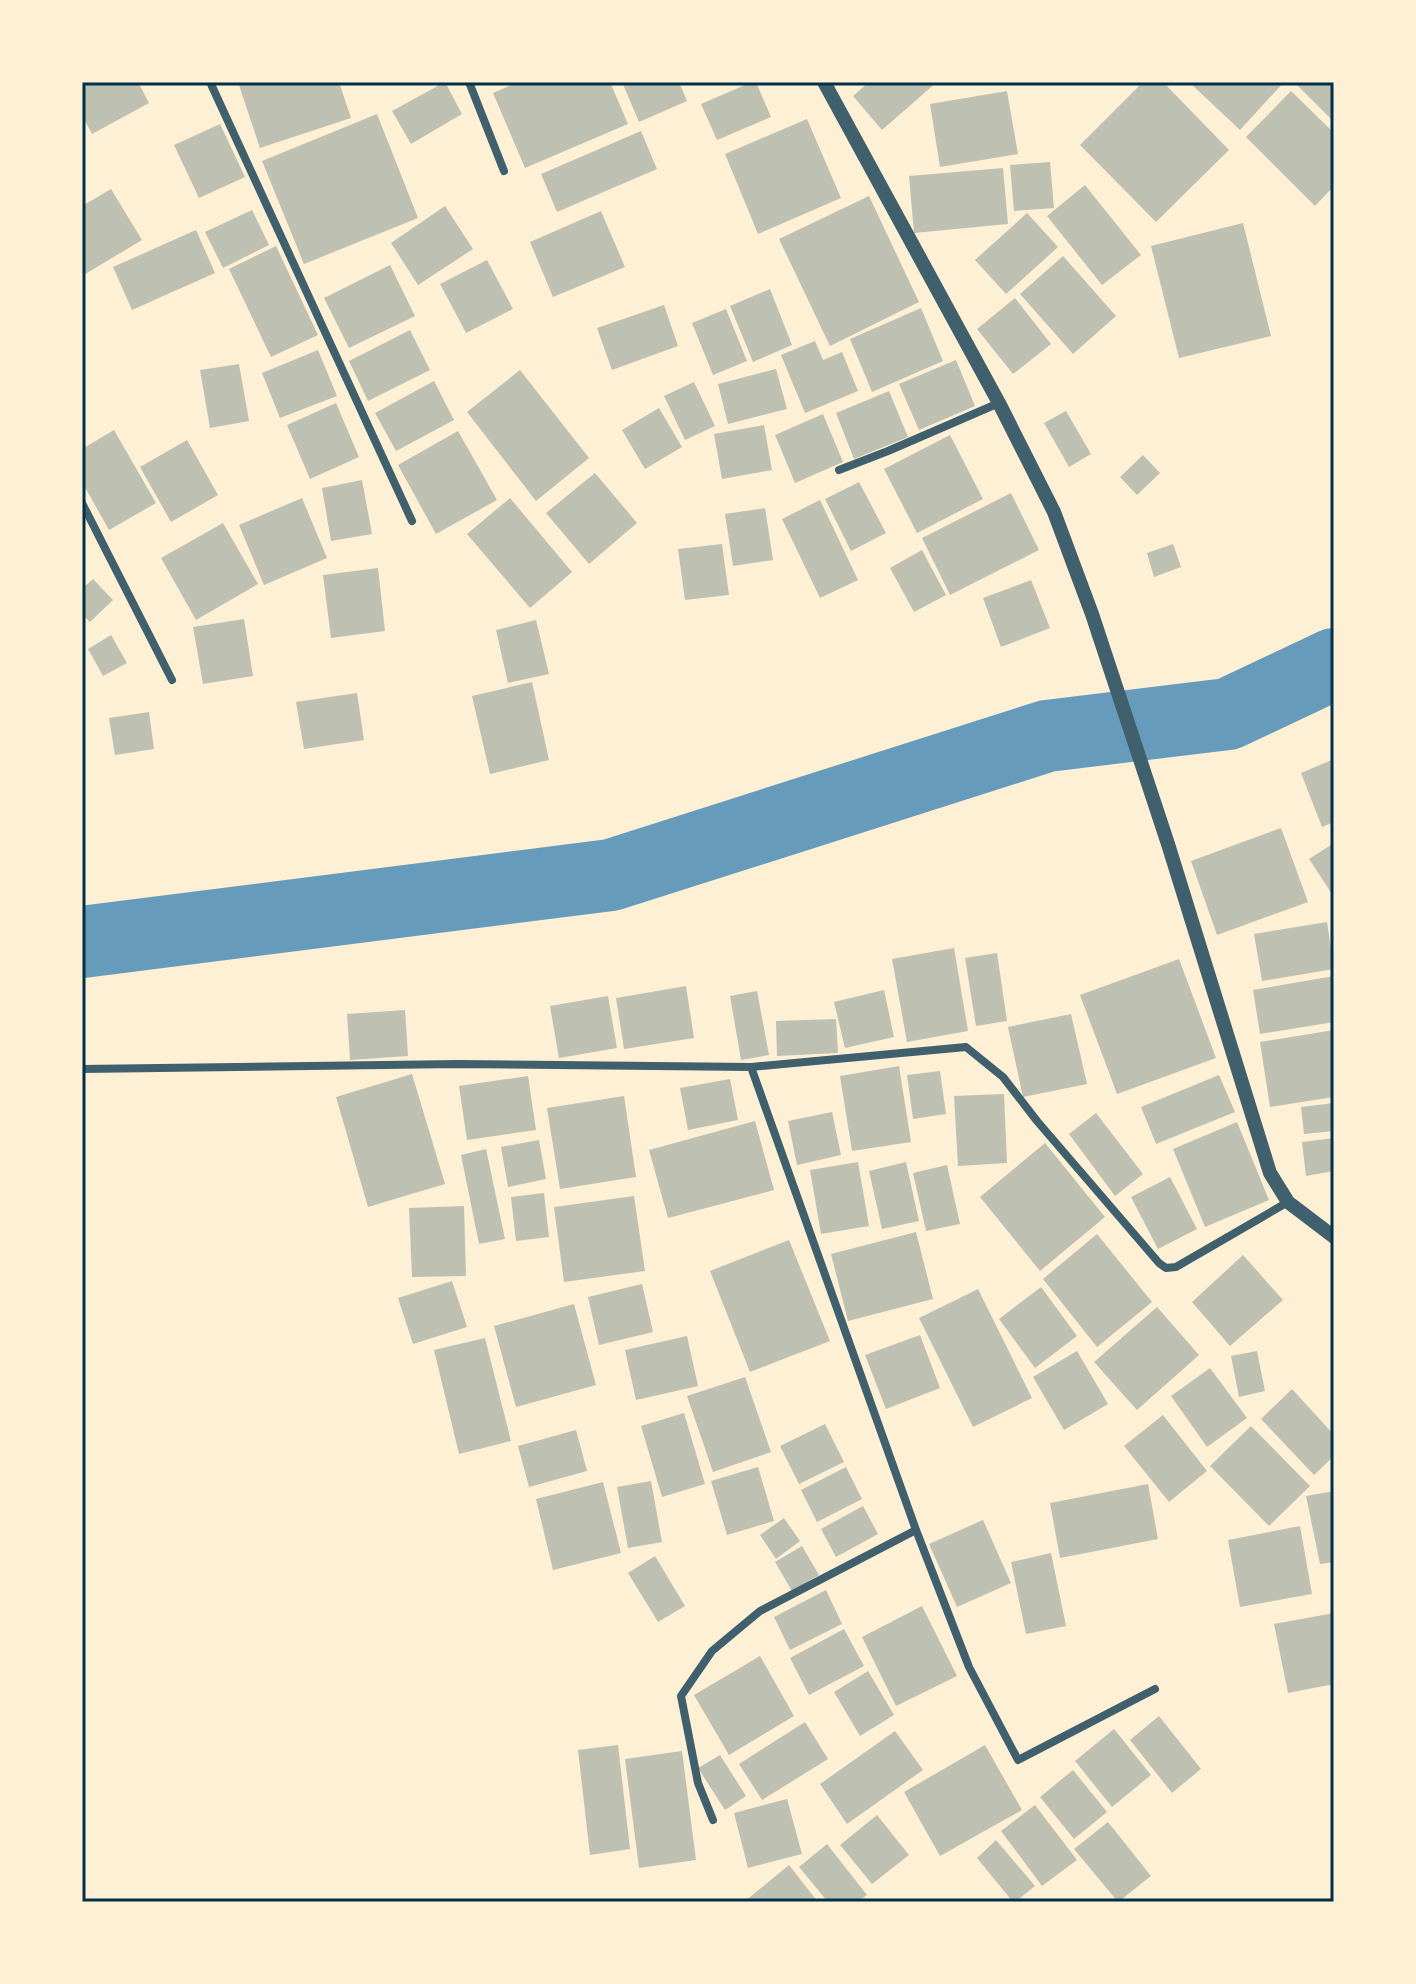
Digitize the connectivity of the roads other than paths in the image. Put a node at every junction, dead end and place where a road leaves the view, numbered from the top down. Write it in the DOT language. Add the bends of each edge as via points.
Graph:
graph roads {
  1 [pos="210,82"];
  2 [pos="469,82"];
  3 [pos="824,82"];
  4 [pos="504,171"];
  5 [pos="999,403"];
  6 [pos="839,470"];
  7 [pos="82,503"];
  8 [pos="412,521"];
  9 [pos="172,680"];
  10 [pos="751,1067"];
  11 [pos="82,1069"];
  12 [pos="1288,1202"];
  13 [pos="1334,1237"];
  14 [pos="916,1530"];
  15 [pos="1155,1689"];
  16 [pos="713,1820"];
  1 -- 8 [label="street"];
  2 -- 4 [label="street"];
  3 -- 5 [label="street"];
  5 -- 6 [label="street"];
  5 -- 12 [label="street" via="1054,512 1092,614 1270,1173"];
  7 -- 9 [label="street"];
  10 -- 11 [label="street"];
  10 -- 12 [label="street" via="966,1047 1003,1077 1166,1268"];
  10 -- 14 [label="street"];
  12 -- 13 [label="street"];
  14 -- 15 [label="street" via="969,1667 1018,1760"];
  14 -- 16 [label="street" via="760,1611 712,1651 681,1696 698,1783"];
}
